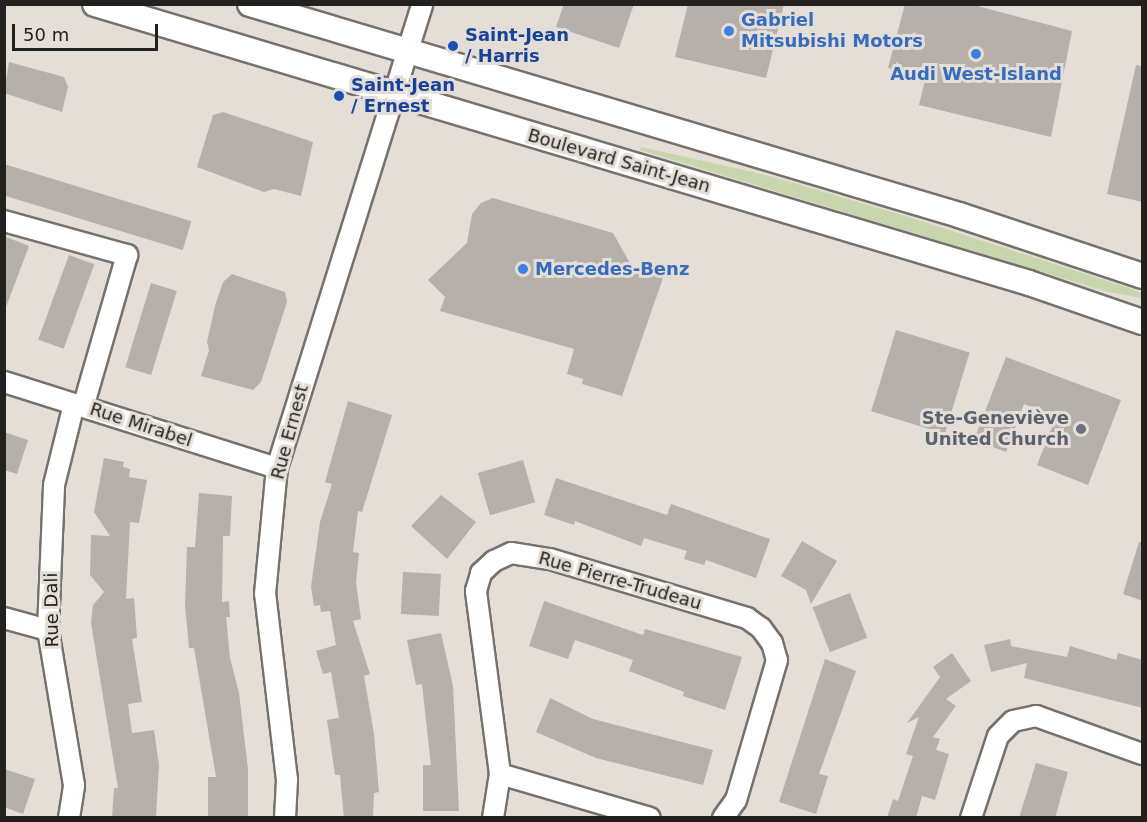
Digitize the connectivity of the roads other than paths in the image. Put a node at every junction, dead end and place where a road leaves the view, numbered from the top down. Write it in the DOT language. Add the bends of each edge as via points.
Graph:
graph roads {
  1 [pos="95,4"];
  2 [pos="250,4"];
  3 [pos="422,4"];
  4 [pos="408,51"];
  5 [pos="395,95"];
  6 [pos="4,221"];
  7 [pos="1143,276"];
  8 [pos="1143,322"];
  9 [pos="4,382"];
  10 [pos="79,405"];
  11 [pos="277,468"];
  12 [pos="4,618"];
  13 [pos="48,630"];
  14 [pos="1143,754"];
  15 [pos="500,774"];
  16 [pos="69,818"];
  17 [pos="285,818"];
  18 [pos="493,818"];
  19 [pos="650,818"];
  20 [pos="723,818"];
  21 [pos="971,818"];
  1 -- 5 [label="main road, Boulevard Saint-Jean"];
  2 -- 4 [label="main road"];
  3 -- 4 [label="street, Rue Ernest"];
  4 -- 5 [label="street, Rue Ernest"];
  4 -- 7 [label="main road" via="969,218"];
  5 -- 8 [label="main road, Boulevard Saint-Jean" via="1007,276"];
  5 -- 11 [label="street, Rue Ernest"];
  6 -- 10 [label="street, Rue Dali" via="126,255"];
  9 -- 10 [label="street, Rue Mirabel"];
  10 -- 11 [label="street, Rue Mirabel"];
  10 -- 13 [label="street, Rue Dali" via="54,485"];
  11 -- 17 [label="street, Rue Ernest" via="265,594 287,780"];
  12 -- 13 [label="street"];
  13 -- 16 [label="street, Rue Dali" via="74,785"];
  14 -- 21 [label="street" via="1036,716 1013,721 998,736"];
  15 -- 18 [label="street, Rue Pierre-Trudeau"];
  15 -- 19 [label="street"];
  15 -- 20 [label="street, Rue Pierre-Trudeau" via="476,591 481,573 494,561 511,553 527,554 747,618 772,643 777,660 736,800"];
}
